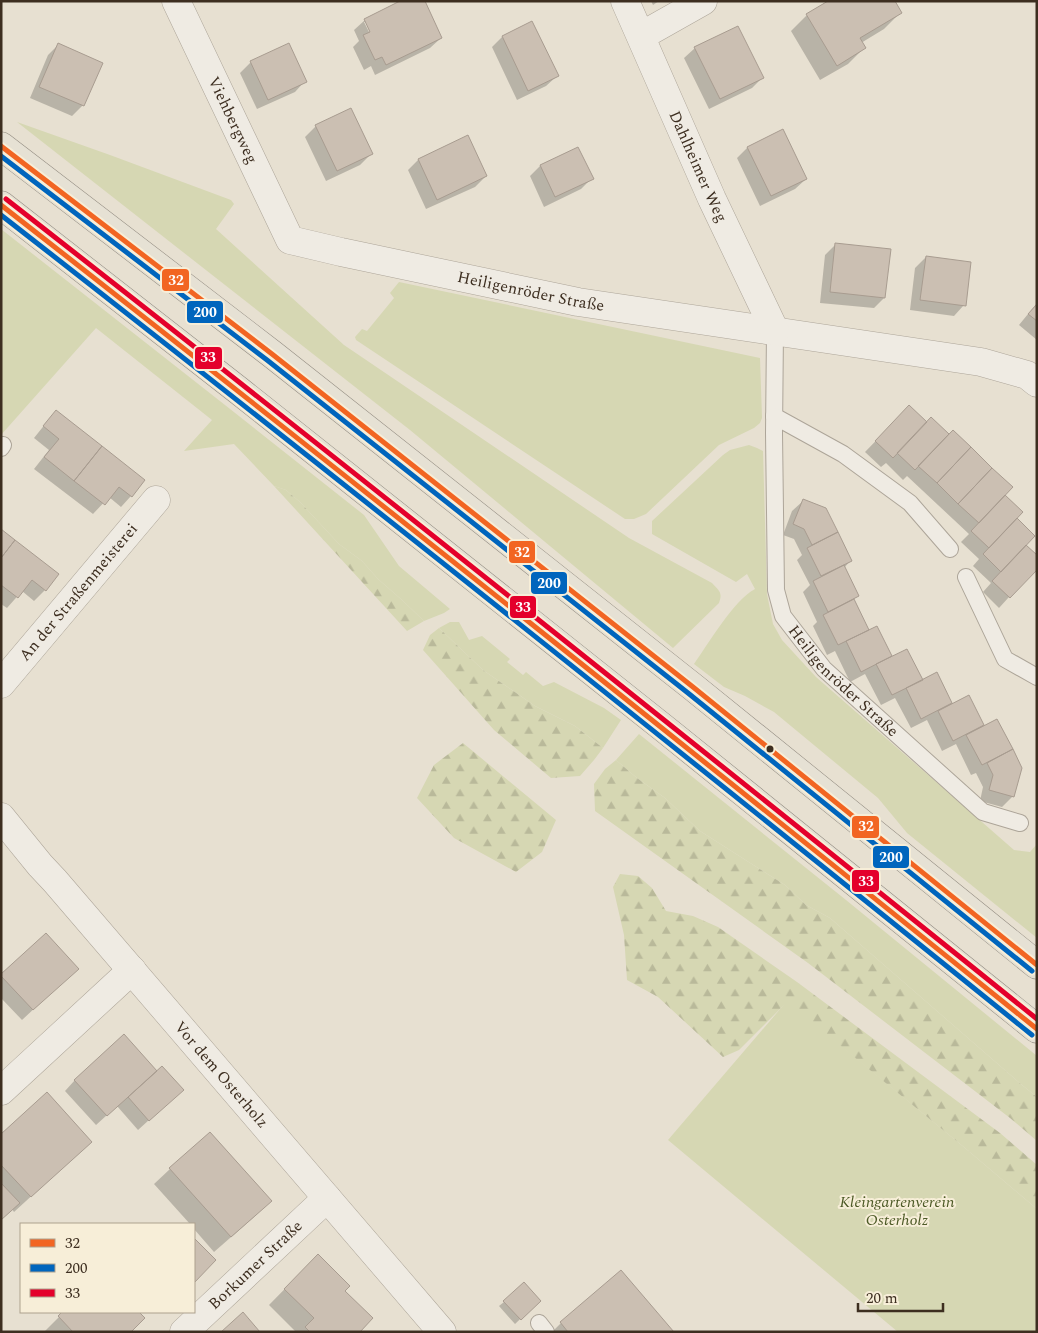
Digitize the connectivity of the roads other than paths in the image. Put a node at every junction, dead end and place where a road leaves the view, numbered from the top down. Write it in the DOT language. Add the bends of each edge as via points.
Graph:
graph roads {
  1 [pos="176,1"];
  2 [pos="626,1"];
  3 [pos="703,1"];
  4 [pos="641,36"];
  5 [pos="1,146"];
  6 [pos="1,205"];
  7 [pos="290,240"];
  8 [pos="775,331"];
  9 [pos="1037,383"];
  10 [pos="774,416"];
  11 [pos="156,500"];
  12 [pos="950,549"];
  13 [pos="966,577"];
  14 [pos="1037,677"];
  15 [pos="1,684"];
  16 [pos="1,817"];
  17 [pos="1020,823"];
  18 [pos="1037,965"];
  19 [pos="132,970"];
  20 [pos="1037,1029"];
  21 [pos="1,1091"];
  22 [pos="327,1198"];
  23 [pos="184,1332"];
  24 [pos="442,1332"];
  1 -- 7 [label="street, Viehbergweg"];
  2 -- 4 [label="street, Dahlheimer Weg"];
  3 -- 4 [label="street"];
  4 -- 8 [label="street, Dahlheimer Weg" via="712,199"];
  5 -- 18 [label="main road" via="280,360 693,686"];
  6 -- 20 [label="main road" via="658,724"];
  7 -- 8 [label="street, Heiligenröder Straße" via="578,302"];
  8 -- 9 [label="street, Heiligenröder Straße" via="981,362 1027,376"];
  8 -- 10 [label="lane, Heiligenröder Straße"];
  10 -- 12 [label="lane" via="843,454 910,503"];
  10 -- 17 [label="lane, Heiligenröder Straße" via="776,590 784,616 824,669 984,812"];
  11 -- 15 [label="street, An der Straßenmeisterei"];
  13 -- 14 [label="lane" via="1005,658"];
  16 -- 19 [label="street, Vor dem Osterholz"];
  19 -- 21 [label="street"];
  19 -- 22 [label="street, Vor dem Osterholz"];
  22 -- 23 [label="street, Borkumer Straße"];
  22 -- 24 [label="street, Vor dem Osterholz"];
}
